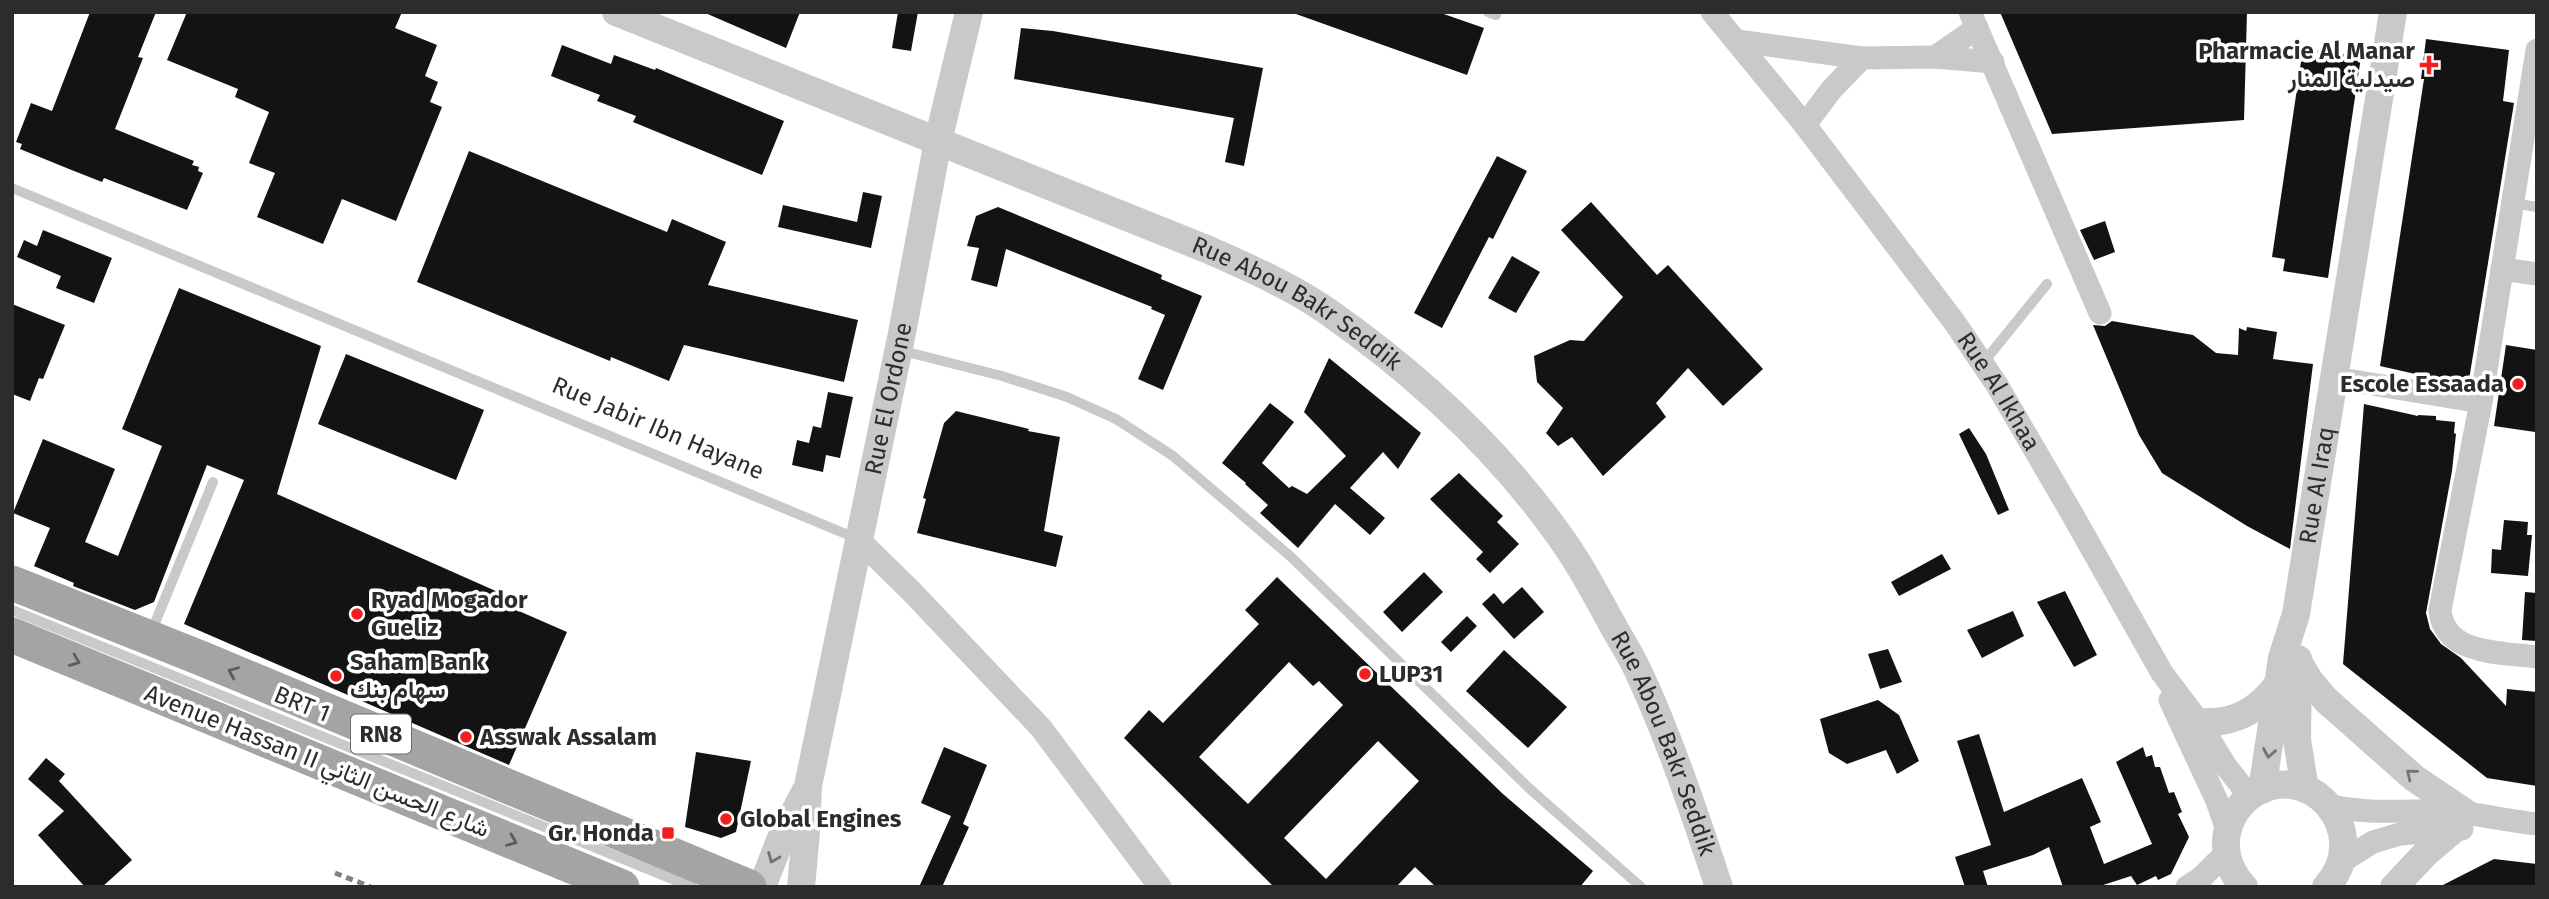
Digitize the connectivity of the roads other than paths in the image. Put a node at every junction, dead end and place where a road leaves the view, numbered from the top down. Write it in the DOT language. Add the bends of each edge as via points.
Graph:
graph roads {
  1 [pos="616,12"];
  2 [pos="969,12"];
  3 [pos="1712,12"];
  4 [pos="2393,12"];
  5 [pos="1974,20"];
  6 [pos="1738,41"];
  7 [pos="2537,50"];
  8 [pos="1935,57"];
  9 [pos="1863,58"];
  10 [pos="1993,62"];
  11 [pos="1805,125"];
  12 [pos="2531,127"];
  13 [pos="938,141"];
  14 [pos="12,188"];
  15 [pos="2512,203"];
  16 [pos="2537,207"];
  17 [pos="2502,269"];
  18 [pos="2537,274"];
  19 [pos="2047,284"];
  20 [pos="2100,313"];
  21 [pos="898,350"];
  22 [pos="1983,363"];
  23 [pos="2335,378"];
  24 [pos="2480,402"];
  25 [pos="213,482"];
  26 [pos="858,539"];
  27 [pos="12,583"];
  28 [pos="12,610"];
  29 [pos="2296,614"];
  30 [pos="12,635"];
  31 [pos="149,638"];
  32 [pos="2537,657"];
  33 [pos="2298,661"];
  34 [pos="2162,673"];
  35 [pos="2278,684"];
  36 [pos="2199,722"];
  37 [pos="808,786"];
  38 [pos="2305,789"];
  39 [pos="2256,794"];
  40 [pos="2328,805"];
  41 [pos="2460,822"];
  42 [pos="2537,824"];
  43 [pos="2227,842"];
  44 [pos="2334,878"];
  45 [pos="622,887"];
  46 [pos="692,887"];
  47 [pos="749,887"];
  48 [pos="762,887"];
  49 [pos="801,887"];
  50 [pos="1160,887"];
  51 [pos="1641,887"];
  52 [pos="1719,887"];
  53 [pos="2187,887"];
  54 [pos="2244,887"];
  55 [pos="2394,887"];
  1 -- 13 [label="street, Rue Abou Bakr Seddik"];
  2 -- 13 [label="street, Rue El Ordone"];
  3 -- 6 [label="street, Rue Al Ikhaa"];
  4 -- 23 [label="street, Rue Al Iraq"];
  5 -- 8 [label="street"];
  5 -- 10 [label="street"];
  6 -- 9 [label="street"];
  6 -- 11 [label="street, Rue Al Ikhaa"];
  7 -- 12 [label="street"];
  8 -- 9 [label="street"];
  8 -- 10 [label="street"];
  9 -- 11 [label="street"];
  10 -- 20 [label="street"];
  11 -- 22 [label="street, Rue Al Ikhaa"];
  12 -- 15 [label="street"];
  13 -- 21 [label="street, Rue El Ordone"];
  13 -- 52 [label="street, Rue Abou Bakr Seddik" via="1264,275 1326,310 1463,421 1557,532 1639,671 1681,774"];
  14 -- 26 [label="lane, Rue Jabir Ibn Hayane"];
  15 -- 16 [label="lane"];
  15 -- 17 [label="street"];
  17 -- 18 [label="street"];
  17 -- 24 [label="street"];
  19 -- 22 [label="lane"];
  21 -- 26 [label="street, Rue El Ordone"];
  21 -- 51 [label="lane" via="1067,397 1116,419 1173,456 1290,556 1530,789"];
  22 -- 34 [label="street, Rue Al Ikhaa"];
  23 -- 24 [label="street"];
  23 -- 29 [label="street, Rue Al Iraq"];
  24 -- 32 [label="street" via="2440,610 2442,622 2464,646"];
  25 -- 31 [label="lane"];
  26 -- 37 [label="street, Rue El Ordone"];
  26 -- 50 [label="street, Rue Jabir Ibn Hayane" via="1041,729"];
  27 -- 31 [label="main road, Avenue Hassan II شارع الحسن الثاني / RN8"];
  28 -- 46 [label="lane, BRT 1"];
  29 -- 33 [label="street"];
  29 -- 35 [label="street, Rue Al Iraq"];
  30 -- 45 [label="main road, Avenue Hassan II شارع الحسن الثاني / RN8, one-way"];
  47 -- 31 [label="main road, Avenue Hassan II شارع الحسن الثاني / RN8, one-way"];
  33 -- 38 [label="street" via="2297,740"];
  41 -- 33 [label="street, one-way" via="2326,700"];
  34 -- 36 [label="street, Rue Al Ikhaa"];
  34 -- 43 [label="street" via="2217,801"];
  35 -- 36 [label="street" via="2244,715"];
  35 -- 39 [label="street, Rue Al Iraq, one-way" via="2272,735"];
  36 -- 39 [label="street, Rue Al Ikhaa" via="2225,765"];
  37 -- 48 [label="street, Rue El Ordone, one-way"];
  37 -- 49 [label="street, Rue El Ordone"];
  38 -- 39 [label="street" via="2283,785"];
  38 -- 40 [label="street"];
  39 -- 43 [label="street" via="2237,810"];
  40 -- 41 [label="street"];
  40 -- 44 [label="street" via="2342,830 2344,846"];
  41 -- 42 [label="street"];
  41 -- 44 [label="street" via="2373,842"];
  41 -- 55 [label="street"];
  43 -- 53 [label="street" via="2201,878"];
  43 -- 54 [label="street" via="2231,868"];
}
